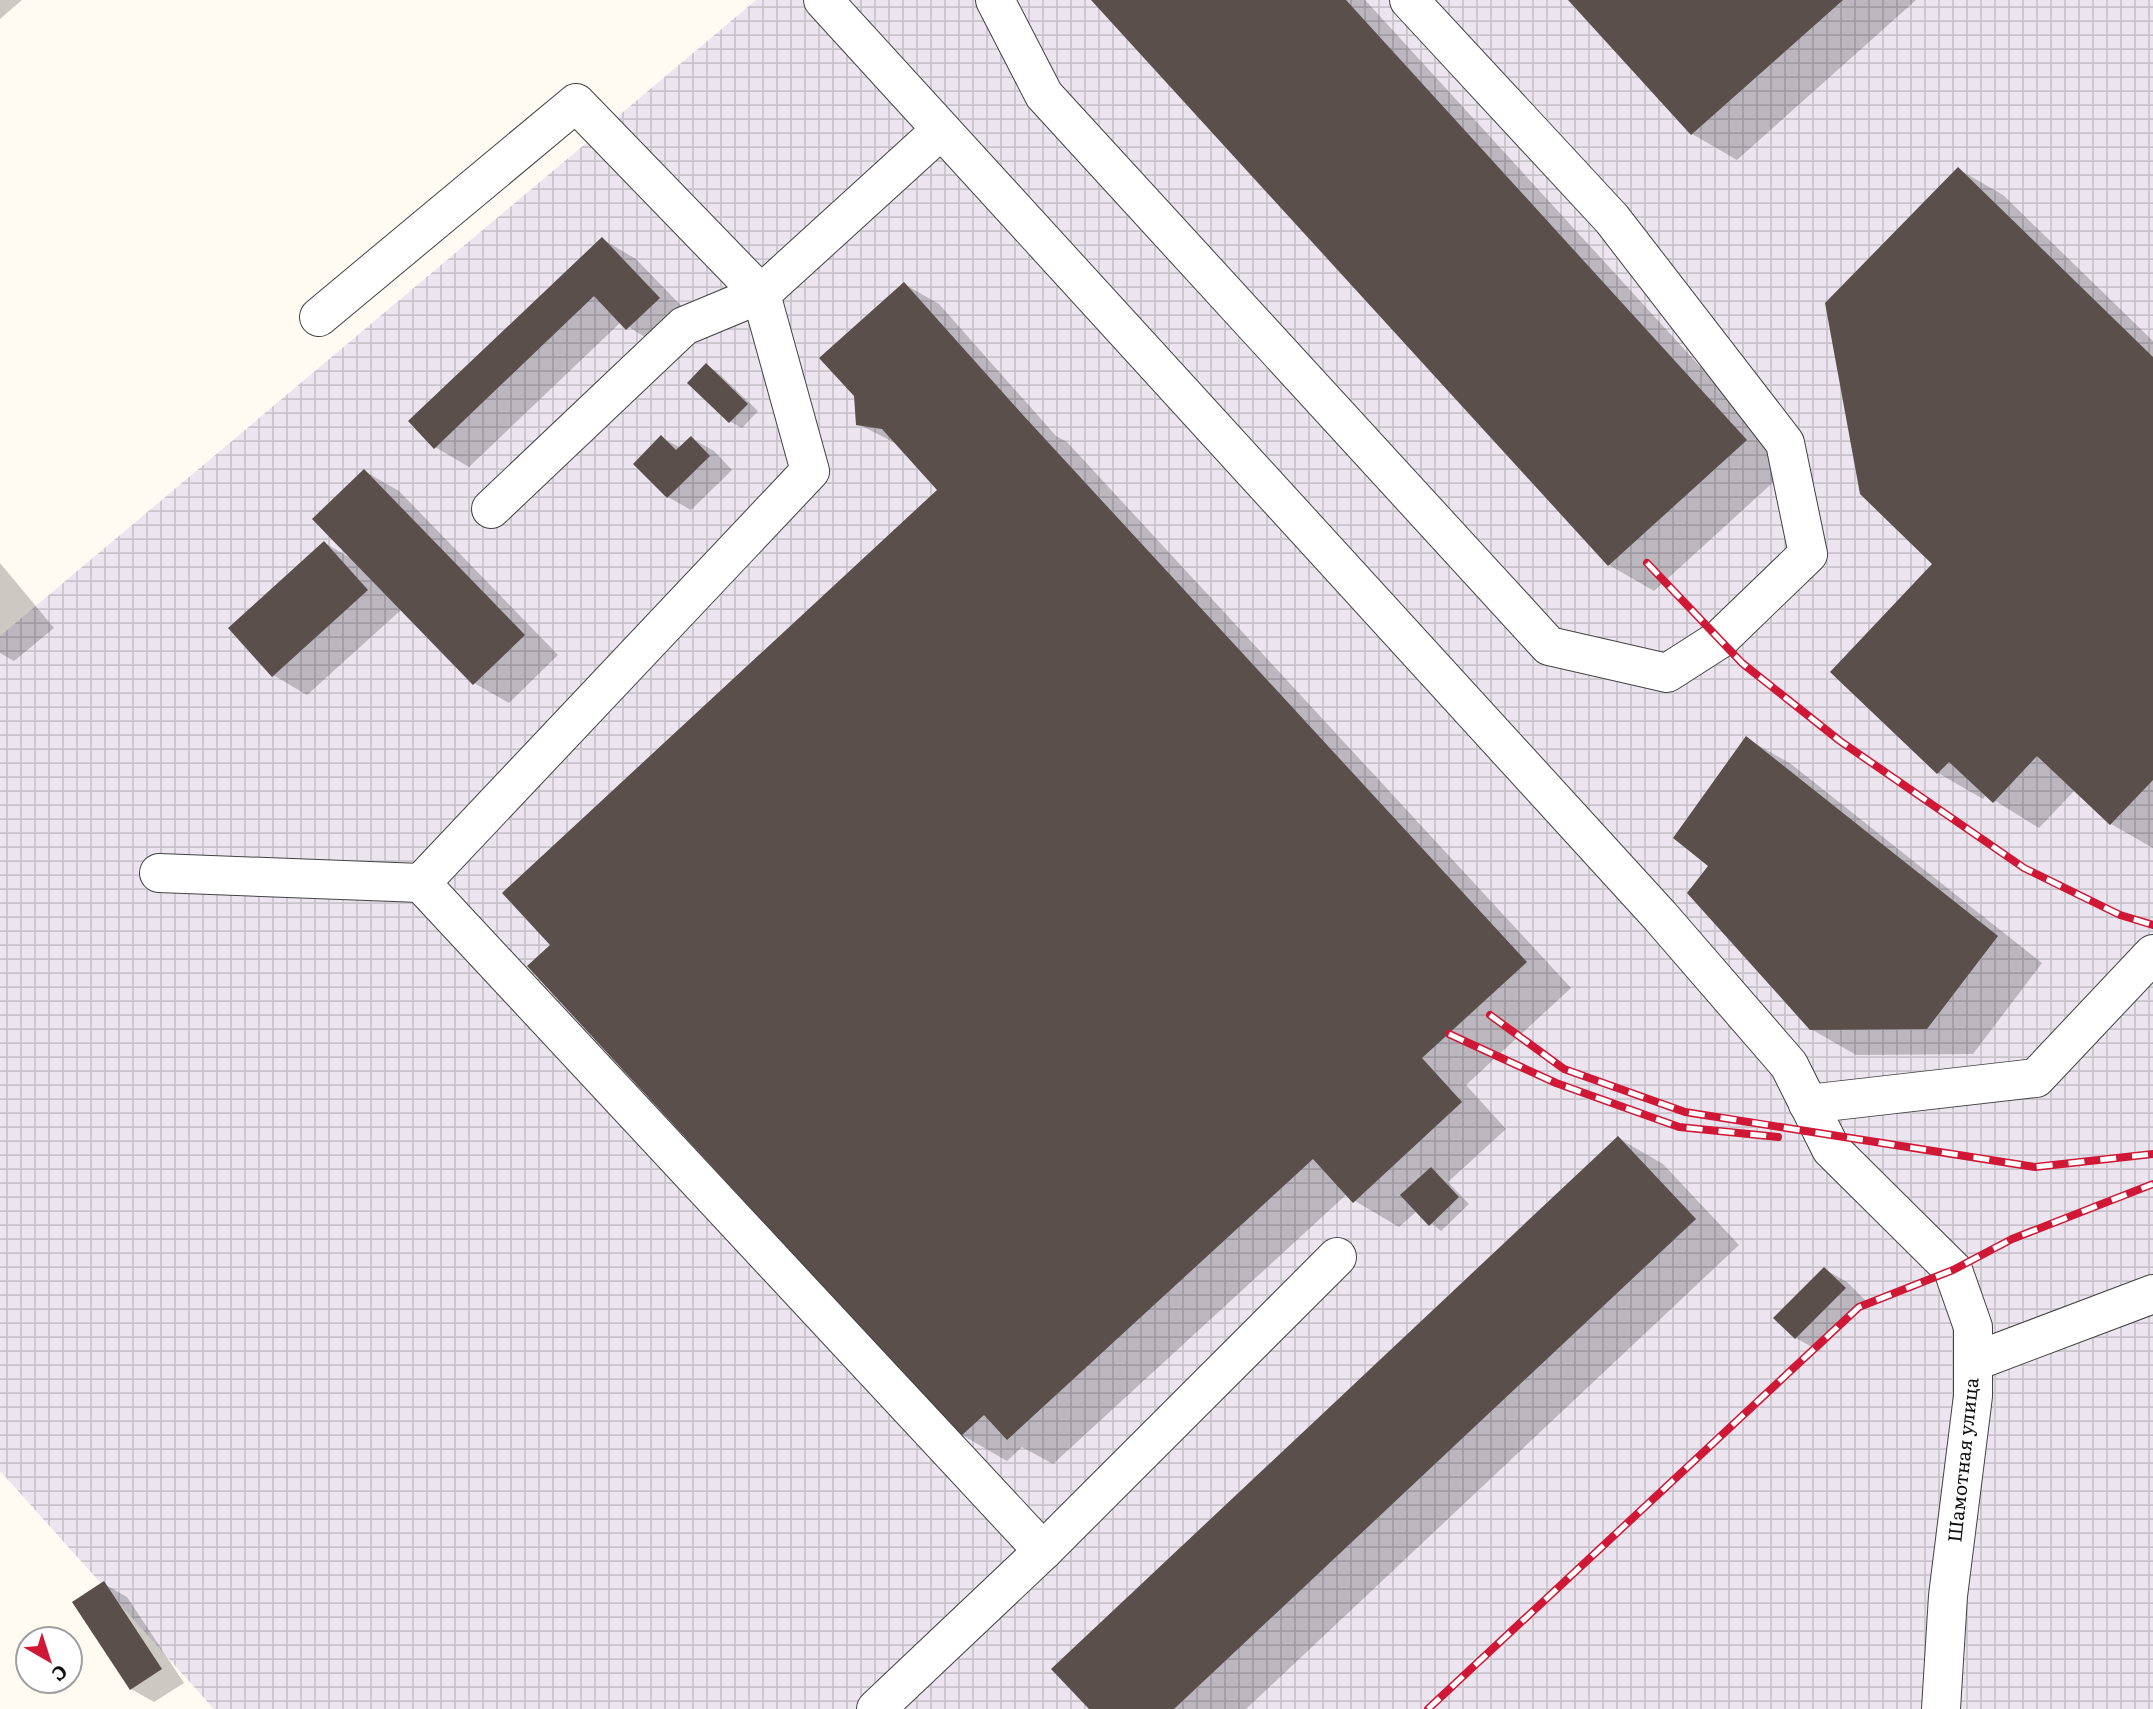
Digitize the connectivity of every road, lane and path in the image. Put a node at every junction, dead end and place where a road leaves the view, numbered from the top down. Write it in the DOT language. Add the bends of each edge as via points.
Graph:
graph roads {
  1 [pos="823,0"];
  2 [pos="995,0"];
  3 [pos="1409,0"];
  4 [pos="941,130"];
  5 [pos="761,294"];
  6 [pos="319,317"];
  7 [pos="491,509"];
  8 [pos="159,873"];
  9 [pos="421,883"];
  10 [pos="2153,954"];
  11 [pos="1808,1104"];
  12 [pos="1337,1257"];
  13 [pos="2153,1294"];
  14 [pos="1973,1362"];
  15 [pos="1043,1551"];
  16 [pos="876,1709"];
  17 [pos="1941,1709"];
  1 -- 4 [label="street, Шамотная улица"];
  2 -- 3 [label="street" via="1044,95 1549,646 1667,673 1720,639 1808,554 1785,443 1612,219"];
  4 -- 5 [label="street"];
  4 -- 11 [label="street, Шамотная улица" via="1660,916 1789,1065"];
  5 -- 6 [label="street" via="576,103"];
  5 -- 7 [label="street" via="684,326"];
  5 -- 9 [label="street" via="810,471"];
  8 -- 9 [label="street"];
  9 -- 15 [label="street"];
  10 -- 11 [label="street" via="2036,1078"];
  11 -- 14 [label="street, Шамотная улица" via="1831,1149 1953,1270 1973,1327"];
  12 -- 15 [label="street"];
  13 -- 14 [label="street"];
  14 -- 17 [label="street, Шамотная улица"];
  15 -- 16 [label="street"];
}
